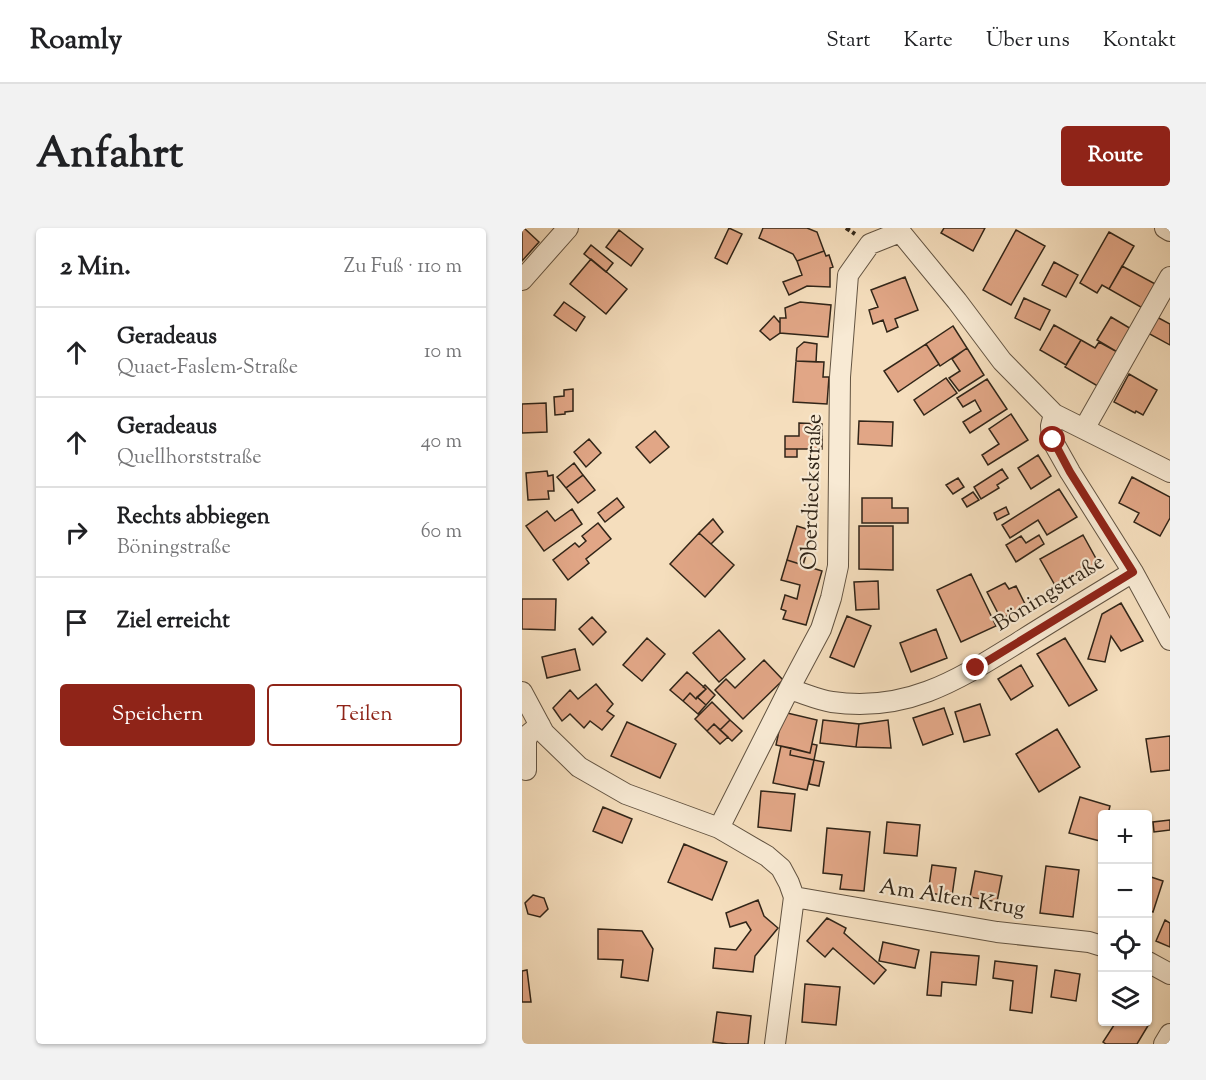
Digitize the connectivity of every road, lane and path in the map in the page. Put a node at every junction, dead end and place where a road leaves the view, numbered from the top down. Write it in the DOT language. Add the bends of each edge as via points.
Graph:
graph roads {
  1 [pos="568,228"];
  2 [pos="1165,228"];
  3 [pos="898,230"];
  4 [pos="1170,231"];
  5 [pos="1170,277"];
  6 [pos="522,280"];
  7 [pos="1054,414"];
  8 [pos="1084,429"];
  9 [pos="1170,472"];
  10 [pos="1133,572"];
  11 [pos="1170,640"];
  12 [pos="789,688"];
  13 [pos="522,692"];
  14 [pos="540,725"];
  15 [pos="526,770"];
  16 [pos="718,828"];
  17 [pos="794,897"];
  18 [pos="1098,945"];
  19 [pos="1152,964"];
  20 [pos="1170,974"];
  21 [pos="1170,1034"];
  22 [pos="775,1044"];
  23 [pos="1164,1044"];
  1 -- 6 [label="street"];
  2 -- 4 [label="street"];
  3 -- 7 [label="street" via="1002,360"];
  3 -- 12 [label="street, Oberdieckstraße" via="870,244 848,275 840,377 838,566 821,629"];
  5 -- 8 [label="street"];
  7 -- 8 [label="street"];
  7 -- 10 [label="street" via="1053,440"];
  8 -- 9 [label="street"];
  10 -- 11 [label="street"];
  10 -- 12 [label="street, Böningstraße" via="960,678 927,692 905,699 856,704 831,702"];
  12 -- 16 [label="street, Oberdieckstraße"];
  13 -- 14 [label="street"];
  14 -- 15 [label="street" via="526,740"];
  14 -- 16 [label="street" via="588,773 626,794"];
  16 -- 17 [label="street" via="782,868"];
  17 -- 18 [label="street, Am Alten Krug" via="997,932"];
  17 -- 22 [label="street"];
  19 -- 20 [label="street"];
  21 -- 23 [label="street"];
}
